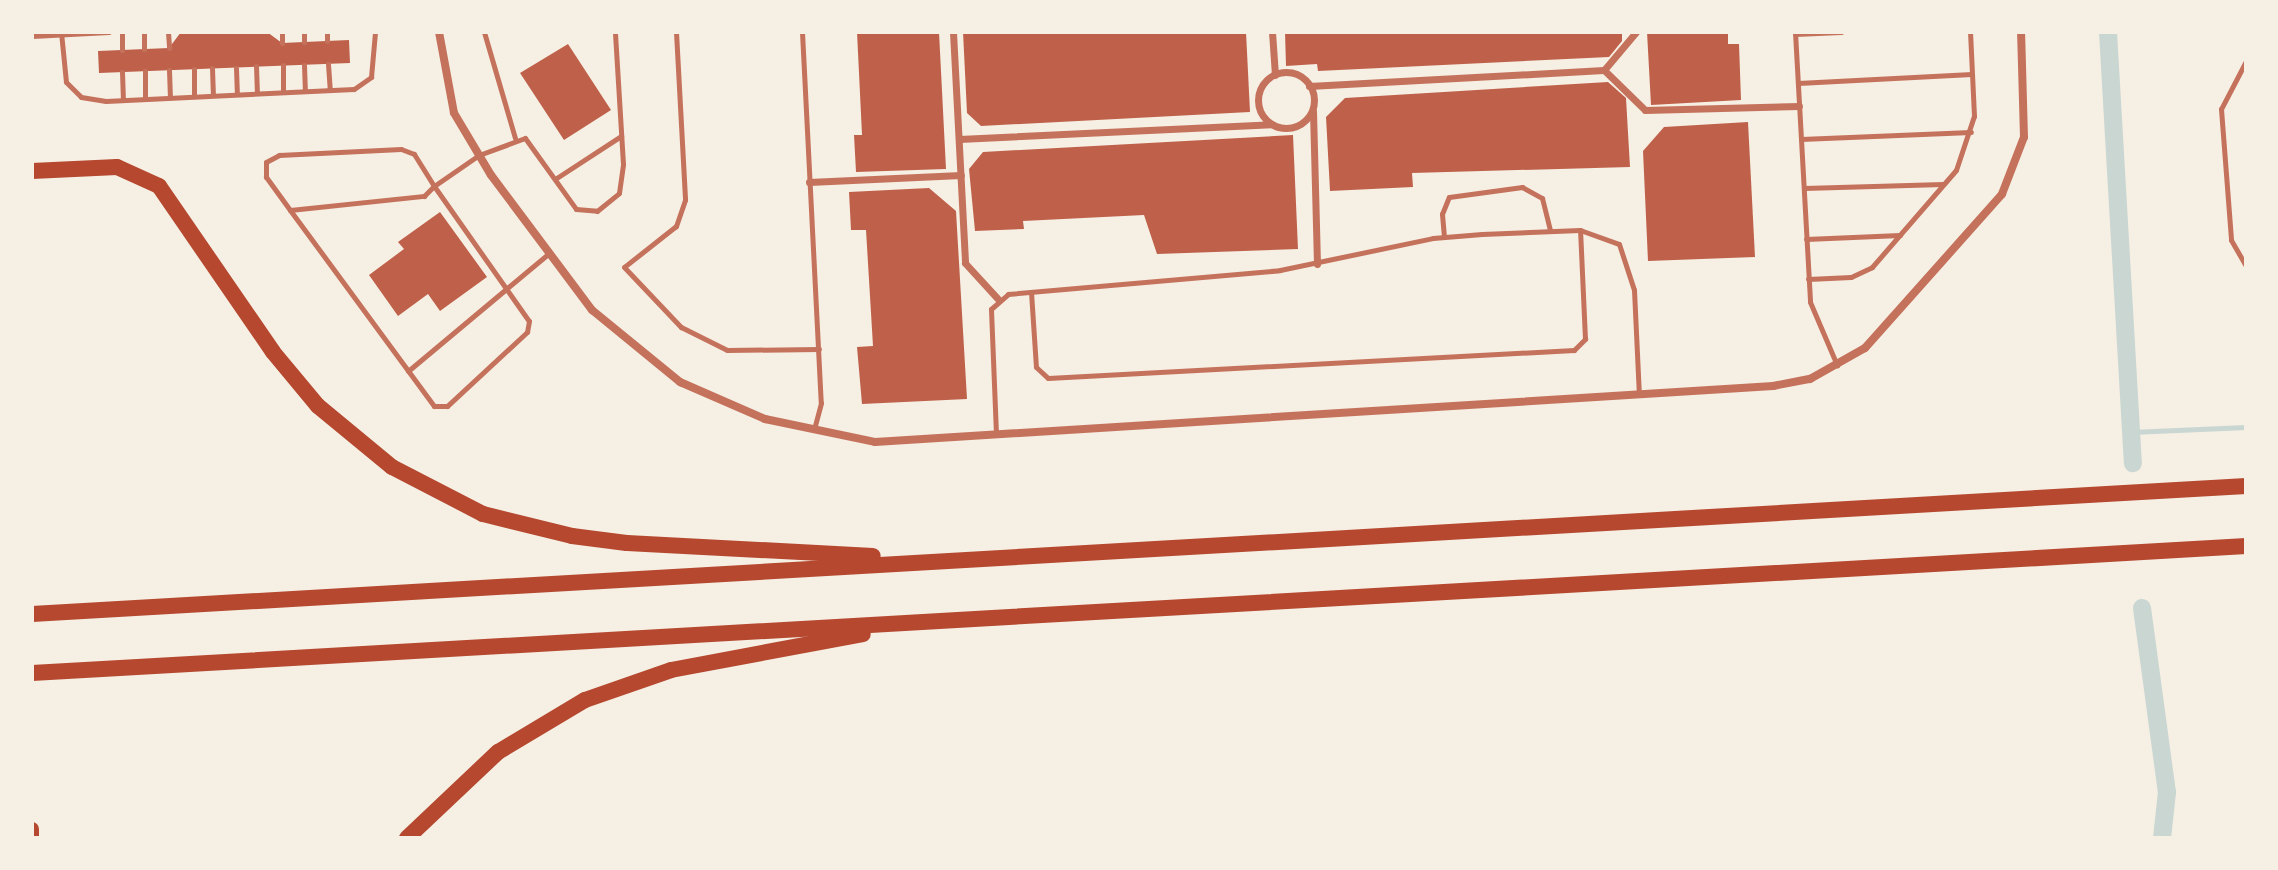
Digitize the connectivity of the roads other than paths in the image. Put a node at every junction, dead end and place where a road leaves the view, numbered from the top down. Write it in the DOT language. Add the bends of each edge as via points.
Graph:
graph roads {
  1 [pos="109,32"];
  2 [pos="122,32"];
  3 [pos="144,32"];
  4 [pos="168,32"];
  5 [pos="282,32"];
  6 [pos="304,32"];
  7 [pos="327,32"];
  8 [pos="375,32"];
  9 [pos="439,32"];
  10 [pos="484,32"];
  11 [pos="615,32"];
  12 [pos="676,32"];
  13 [pos="802,32"];
  14 [pos="953,32"];
  15 [pos="1272,32"];
  16 [pos="1636,32"];
  17 [pos="1841,32"];
  18 [pos="1970,32"];
  19 [pos="2021,32"];
  20 [pos="61,33"];
  21 [pos="1795,33"];
  22 [pos="32,36"];
  23 [pos="327,41"];
  24 [pos="304,42"];
  25 [pos="282,43"];
  26 [pos="169,48"];
  27 [pos="144,49"];
  28 [pos="122,50"];
  29 [pos="2246,61"];
  30 [pos="328,64"];
  31 [pos="283,65"];
  32 [pos="304,65"];
  33 [pos="256,66"];
  34 [pos="212,68"];
  35 [pos="236,68"];
  36 [pos="194,69"];
  37 [pos="169,70"];
  38 [pos="1604,70"];
  39 [pos="145,71"];
  40 [pos="122,72"];
  41 [pos="1972,74"];
  42 [pos="1275,75"];
  43 [pos="1798,83"];
  44 [pos="1309,86"];
  45 [pos="330,90"];
  46 [pos="305,91"];
  47 [pos="283,92"];
  48 [pos="237,94"];
  49 [pos="257,94"];
  50 [pos="194,96"];
  51 [pos="213,96"];
  52 [pos="170,98"];
  53 [pos="145,99"];
  54 [pos="123,100"];
  55 [pos="1799,106"];
  56 [pos="1313,109"];
  57 [pos="1272,124"];
  58 [pos="1971,132"];
  59 [pos="621,135"];
  60 [pos="515,138"];
  61 [pos="959,139"];
  62 [pos="1801,139"];
  63 [pos="479,155"];
  64 [pos="32,171"];
  65 [pos="961,175"];
  66 [pos="555,179"];
  67 [pos="809,182"];
  68 [pos="1944,184"];
  69 [pos="434,186"];
  70 [pos="1804,188"];
  71 [pos="290,210"];
  72 [pos="1550,230"];
  73 [pos="1580,230"];
  74 [pos="1900,235"];
  75 [pos="1444,237"];
  76 [pos="1806,239"];
  77 [pos="549,253"];
  78 [pos="1317,264"];
  79 [pos="2246,266"];
  80 [pos="1808,279"];
  81 [pos="505,287"];
  82 [pos="1031,292"];
  83 [pos="998,299"];
  84 [pos="819,349"];
  85 [pos="1837,366"];
  86 [pos="408,371"];
  87 [pos="1639,395"];
  88 [pos="813,433"];
  89 [pos="996,435"];
  90 [pos="2246,486"];
  91 [pos="2246,546"];
  92 [pos="947,561"];
  93 [pos="32,614"];
  94 [pos="931,621"];
  95 [pos="32,673"];
  96 [pos="32,829"];
  97 [pos="32,838"];
  98 [pos="407,838"];
  1 -- 20 [label="lane"];
  2 -- 28 [label="lane"];
  3 -- 27 [label="lane"];
  4 -- 26 [label="lane"];
  5 -- 25 [label="lane"];
  6 -- 24 [label="lane"];
  7 -- 23 [label="lane"];
  8 -- 45 [label="lane" via="371,77 354,89"];
  9 -- 63 [label="street" via="454,113"];
  10 -- 60 [label="lane"];
  11 -- 59 [label="lane"];
  12 -- 84 [label="lane" via="685,200 676,226 624,267 681,327 727,350"];
  13 -- 67 [label="lane"];
  14 -- 61 [label="street"];
  15 -- 42 [label="street"];
  16 -- 38 [label="street"];
  17 -- 21 [label="lane"];
  18 -- 41 [label="lane"];
  19 -- 85 [label="street" via="2024,137 2002,194 1892,322"];
  20 -- 22 [label="lane"];
  20 -- 54 [label="lane" via="66,82 81,97"];
  21 -- 43 [label="lane"];
  29 -- 79 [label="lane" via="2221,109 2231,240"];
  30 -- 45 [label="lane"];
  31 -- 47 [label="lane"];
  32 -- 46 [label="lane"];
  33 -- 49 [label="lane"];
  34 -- 51 [label="lane"];
  35 -- 48 [label="lane"];
  36 -- 50 [label="lane"];
  37 -- 52 [label="lane"];
  38 -- 44 [label="street"];
  38 -- 55 [label="street" via="1645,110"];
  39 -- 53 [label="lane"];
  40 -- 54 [label="lane"];
  41 -- 43 [label="lane"];
  41 -- 58 [label="lane"];
  42 -- 44 [label="street" via="1293,73"];
  42 -- 57 [label="street" via="1259,95 1261,113"];
  43 -- 55 [label="lane"];
  44 -- 56 [label="street"];
  45 -- 46 [label="lane"];
  46 -- 47 [label="lane"];
  47 -- 49 [label="lane"];
  48 -- 49 [label="lane"];
  48 -- 51 [label="lane"];
  50 -- 51 [label="lane"];
  50 -- 52 [label="lane"];
  52 -- 53 [label="lane"];
  53 -- 54 [label="lane"];
  55 -- 62 [label="lane"];
  56 -- 57 [label="street" via="1293,127"];
  56 -- 78 [label="street"];
  57 -- 61 [label="street"];
  58 -- 62 [label="lane"];
  58 -- 68 [label="lane"];
  59 -- 66 [label="lane"];
  59 -- 66 [label="lane" via="619,193 597,211 576,209"];
  60 -- 63 [label="lane"];
  60 -- 66 [label="lane" via="525,138"];
  61 -- 65 [label="street"];
  62 -- 70 [label="lane"];
  63 -- 69 [label="lane"];
  63 -- 77 [label="street"];
  64 -- 92 [label="highway" via="117,167 159,186 273,352 318,406 392,467 483,514 627,543"];
  65 -- 67 [label="street"];
  65 -- 83 [label="street" via="965,263"];
  67 -- 84 [label="lane"];
  68 -- 70 [label="lane"];
  68 -- 74 [label="lane"];
  69 -- 71 [label="lane" via="424,196"];
  69 -- 71 [label="lane" via="414,154 401,149 279,155 266,162 266,177"];
  69 -- 81 [label="lane"];
  70 -- 76 [label="lane"];
  71 -- 86 [label="lane"];
  72 -- 73 [label="lane"];
  72 -- 75 [label="lane"];
  72 -- 75 [label="lane" via="1542,198 1522,187 1449,197 1442,214"];
  73 -- 82 [label="lane" via="1585,339 1574,350 1048,378 1036,367"];
  73 -- 87 [label="lane" via="1619,244 1629,265"];
  74 -- 76 [label="lane"];
  74 -- 80 [label="lane" via="1872,267 1851,277"];
  75 -- 78 [label="lane"];
  76 -- 80 [label="lane"];
  77 -- 81 [label="lane"];
  77 -- 88 [label="street" via="592,310 680,382 765,419"];
  78 -- 82 [label="lane"];
  80 -- 85 [label="lane" via="1813,316"];
  81 -- 86 [label="lane"];
  81 -- 86 [label="lane" via="529,321 527,332 447,406 434,406"];
  82 -- 83 [label="lane"];
  83 -- 89 [label="lane" via="991,309"];
  84 -- 88 [label="lane" via="821,403"];
  85 -- 87 [label="street" via="1810,379 1773,386"];
  87 -- 89 [label="street"];
  88 -- 89 [label="street" via="875,442"];
  90 -- 92 [label="highway"];
  91 -- 94 [label="highway"];
  92 -- 93 [label="highway"];
  94 -- 95 [label="highway"];
  94 -- 98 [label="highway" via="671,670 585,700 498,752"];
  96 -- 97 [label="main road"];
}
